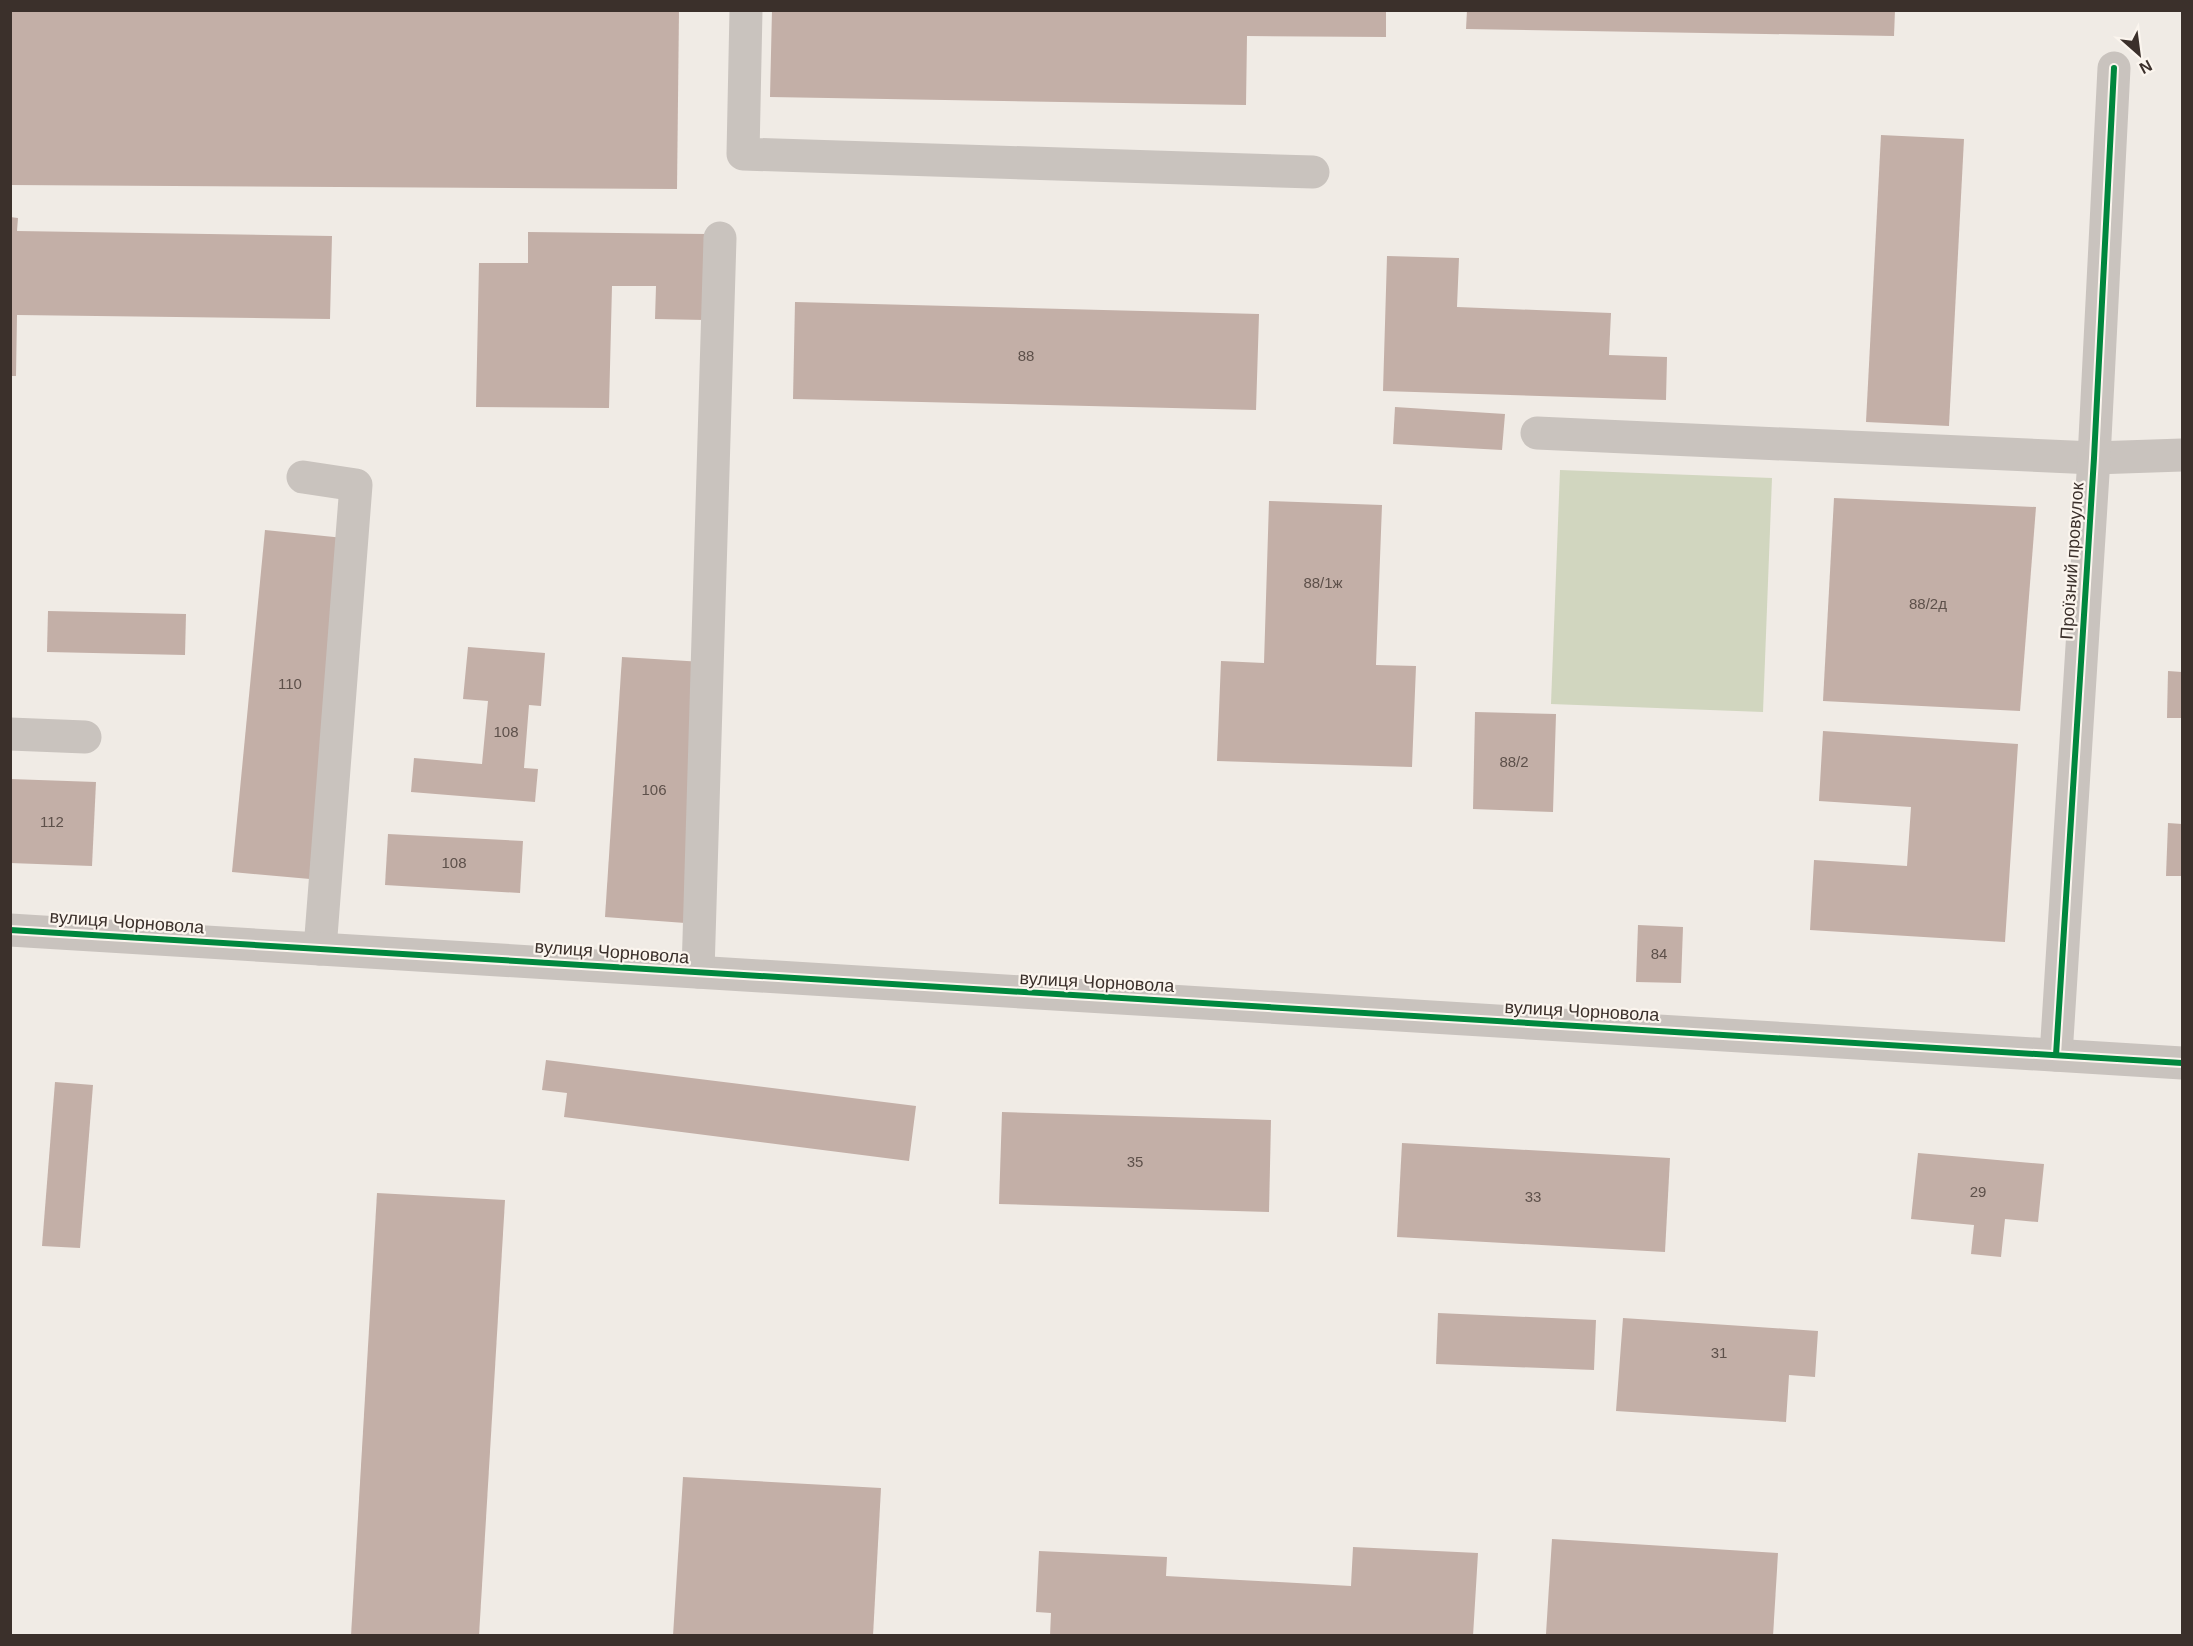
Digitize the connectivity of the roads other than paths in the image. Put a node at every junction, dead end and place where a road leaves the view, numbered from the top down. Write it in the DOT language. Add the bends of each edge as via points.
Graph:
graph roads {
  1 [pos="746,10"];
  2 [pos="2114,68"];
  3 [pos="1313,172"];
  4 [pos="720,238"];
  5 [pos="1537,433"];
  6 [pos="2182,455"];
  7 [pos="2094,458"];
  8 [pos="303,477"];
  9 [pos="10,734"];
  10 [pos="85,737"];
  11 [pos="10,930"];
  12 [pos="320,949"];
  13 [pos="698,972"];
  14 [pos="2056,1055"];
  15 [pos="2182,1063"];
  1 -- 3 [label="street" via="743,154"];
  2 -- 7 [label="street, Проїзний провулок"];
  4 -- 13 [label="street"];
  5 -- 7 [label="street"];
  6 -- 7 [label="street"];
  7 -- 14 [label="street, Проїзний провулок"];
  8 -- 12 [label="street" via="356,485"];
  9 -- 10 [label="street"];
  11 -- 12 [label="street, вулиця Чорновола"];
  12 -- 13 [label="street, вулиця Чорновола"];
  13 -- 14 [label="street, вулиця Чорновола"];
  14 -- 15 [label="street, вулиця Чорновола"];
}
